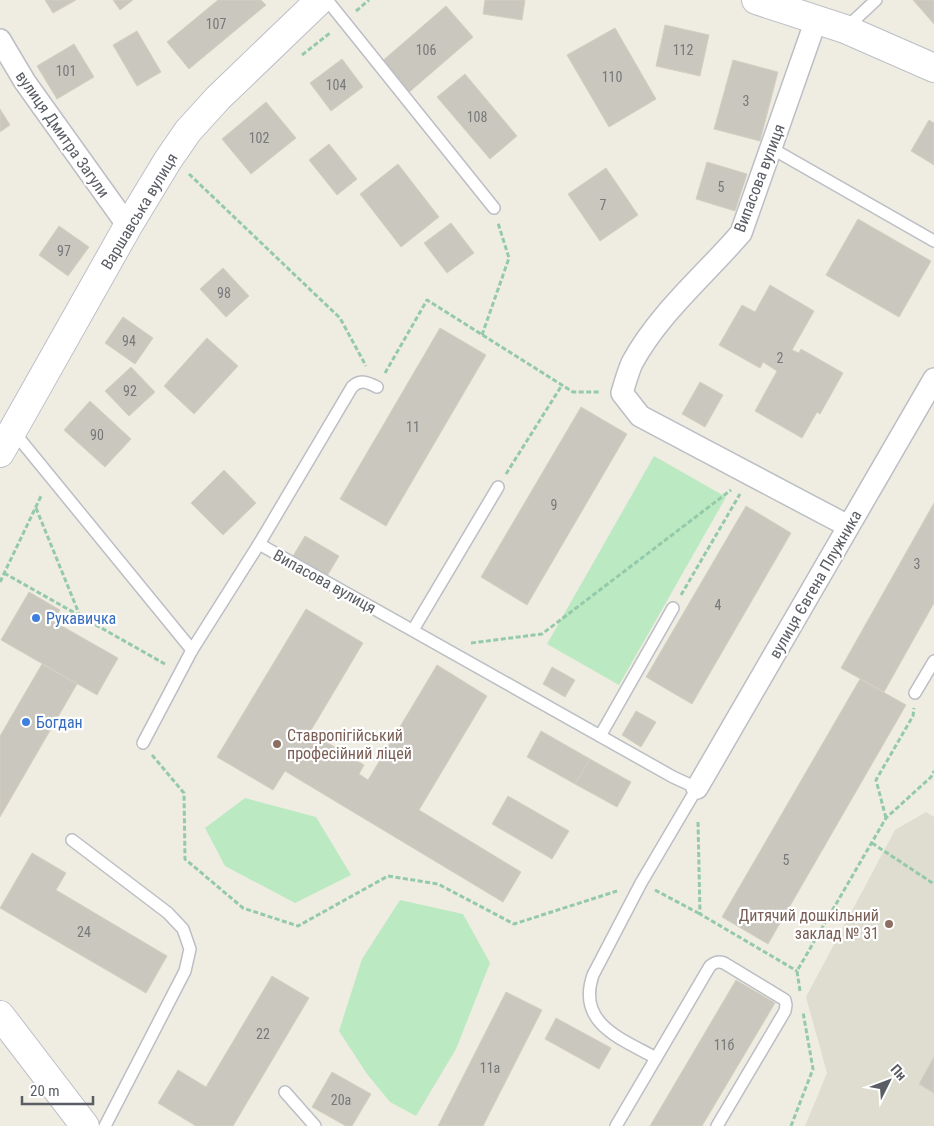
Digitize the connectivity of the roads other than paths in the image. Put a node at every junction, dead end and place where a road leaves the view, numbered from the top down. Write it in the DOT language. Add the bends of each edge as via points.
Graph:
graph roads {
  1 [pos="320,0"];
  2 [pos="327,0"];
  3 [pos="876,0"];
  4 [pos="770,2"];
  5 [pos="816,20"];
  6 [pos="845,29"];
  7 [pos="0,40"];
  8 [pos="932,64"];
  9 [pos="771,148"];
  10 [pos="494,208"];
  11 [pos="128,226"];
  12 [pos="934,241"];
  13 [pos="934,379"];
  14 [pos="377,387"];
  15 [pos="6,442"];
  16 [pos="498,487"];
  17 [pos="848,526"];
  18 [pos="259,544"];
  19 [pos="673,608"];
  20 [pos="413,630"];
  21 [pos="192,650"];
  22 [pos="934,661"];
  23 [pos="915,693"];
  24 [pos="600,736"];
  25 [pos="143,743"];
  26 [pos="697,788"];
  27 [pos="72,840"];
  28 [pos="0,1015"];
  29 [pos="656,1058"];
  30 [pos="285,1092"];
  31 [pos="85,1126"];
  32 [pos="104,1126"];
  33 [pos="315,1126"];
  34 [pos="616,1126"];
  35 [pos="717,1126"];
  1 -- 11 [label="street, Варшавська вулиця" via="188,131"];
  2 -- 10 [label="lane"];
  3 -- 6 [label="lane"];
  4 -- 5 [label="street"];
  5 -- 6 [label="street"];
  5 -- 9 [label="street, Випасова вулиця"];
  6 -- 8 [label="street"];
  7 -- 11 [label="street, вулиця Дмитра Загули" via="25,82"];
  9 -- 12 [label="lane"];
  9 -- 17 [label="street, Випасова вулиця" via="741,233 654,331 632,364 622,392 640,416"];
  11 -- 15 [label="street, Варшавська вулиця"];
  13 -- 17 [label="street, вулиця Євгена Плужника"];
  14 -- 18 [label="lane" via="364,381 356,382 352,387"];
  15 -- 21 [label="lane" via="51,476"];
  16 -- 20 [label="lane"];
  17 -- 26 [label="street, вулиця Євгена Плужника"];
  18 -- 20 [label="lane, Випасова вулиця"];
  18 -- 21 [label="lane, Випасова вулиця"];
  19 -- 24 [label="lane"];
  20 -- 24 [label="lane, Випасова вулиця"];
  21 -- 25 [label="lane, Випасова вулиця"];
  22 -- 23 [label="lane"];
  24 -- 26 [label="lane, Випасова вулиця"];
  26 -- 29 [label="lane" via="641,883 590,986 592,1012 601,1025"];
  27 -- 32 [label="lane" via="168,913 183,929 190,948 185,970"];
  28 -- 31 [label="street"];
  29 -- 34 [label="lane"];
  29 -- 35 [label="lane" via="714,962 724,963 785,1000 785,1011"];
  30 -- 33 [label="lane"];
}
